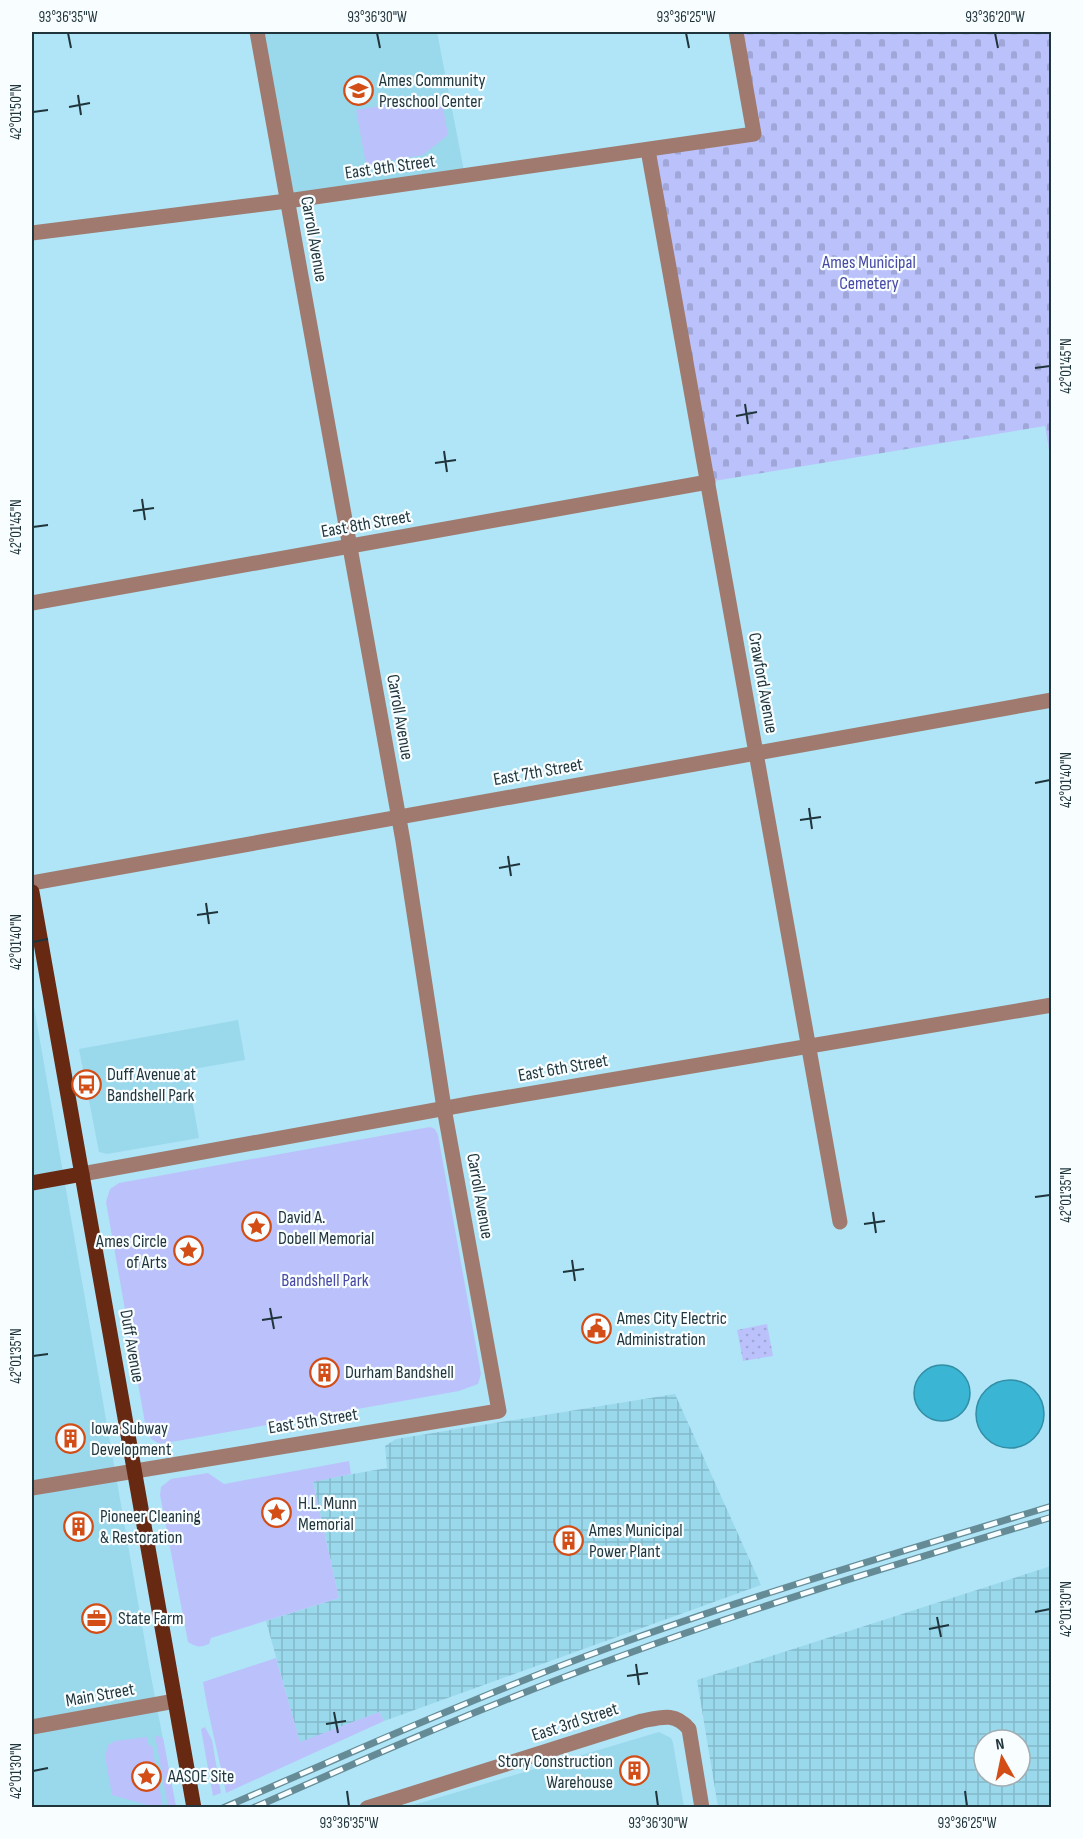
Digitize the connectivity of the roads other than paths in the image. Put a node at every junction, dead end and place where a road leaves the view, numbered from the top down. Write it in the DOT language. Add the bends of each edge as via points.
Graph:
graph roads {
  1 [pos="257,32"];
  2 [pos="736,32"];
  3 [pos="648,150"];
  4 [pos="287,201"];
  5 [pos="32,233"];
  6 [pos="708,482"];
  7 [pos="350,547"];
  8 [pos="32,603"];
  9 [pos="1052,700"];
  10 [pos="756,753"];
  11 [pos="398,817"];
  12 [pos="32,883"];
  13 [pos="32,892"];
  14 [pos="1052,1005"];
  15 [pos="809,1046"];
  16 [pos="444,1108"];
  17 [pos="82,1174"];
  18 [pos="32,1183"];
  19 [pos="840,1222"];
  20 [pos="499,1411"];
  21 [pos="134,1470"];
  22 [pos="32,1488"];
  23 [pos="176,1701"];
  24 [pos="32,1727"];
  25 [pos="194,1808"];
  26 [pos="367,1808"];
  27 [pos="702,1808"];
  1 -- 4 [label="street, Carroll Avenue"];
  2 -- 3 [label="street, East 9th Street" via="754,134"];
  3 -- 4 [label="street, East 9th Street"];
  3 -- 6 [label="street, Crawford Avenue"];
  4 -- 5 [label="street, East 9th Street"];
  4 -- 7 [label="street, Carroll Avenue"];
  6 -- 7 [label="street, East 8th Street"];
  6 -- 10 [label="street, Crawford Avenue"];
  7 -- 8 [label="street, East 8th Street"];
  7 -- 11 [label="street, Carroll Avenue"];
  9 -- 10 [label="street, East 7th Street"];
  10 -- 11 [label="street, East 7th Street"];
  10 -- 15 [label="street, Crawford Avenue"];
  11 -- 12 [label="street, East 7th Street"];
  11 -- 16 [label="street, Carroll Avenue"];
  13 -- 17 [label="main road, Duff Avenue"];
  14 -- 15 [label="street, East 6th Street"];
  15 -- 16 [label="street, East 6th Street"];
  15 -- 19 [label="street, Crawford Avenue"];
  16 -- 17 [label="street, East 6th Street"];
  16 -- 20 [label="street, Carroll Avenue"];
  17 -- 18 [label="main road"];
  17 -- 21 [label="main road, Duff Avenue"];
  20 -- 21 [label="street, East 5th Street"];
  21 -- 22 [label="street, East 5th Street"];
  21 -- 23 [label="main road, Duff Avenue"];
  23 -- 24 [label="street, Main Street"];
  23 -- 25 [label="main road, Duff Avenue"];
  26 -- 27 [label="street, East 3rd Street" via="642,1721 674,1717 689,1729"];
}
